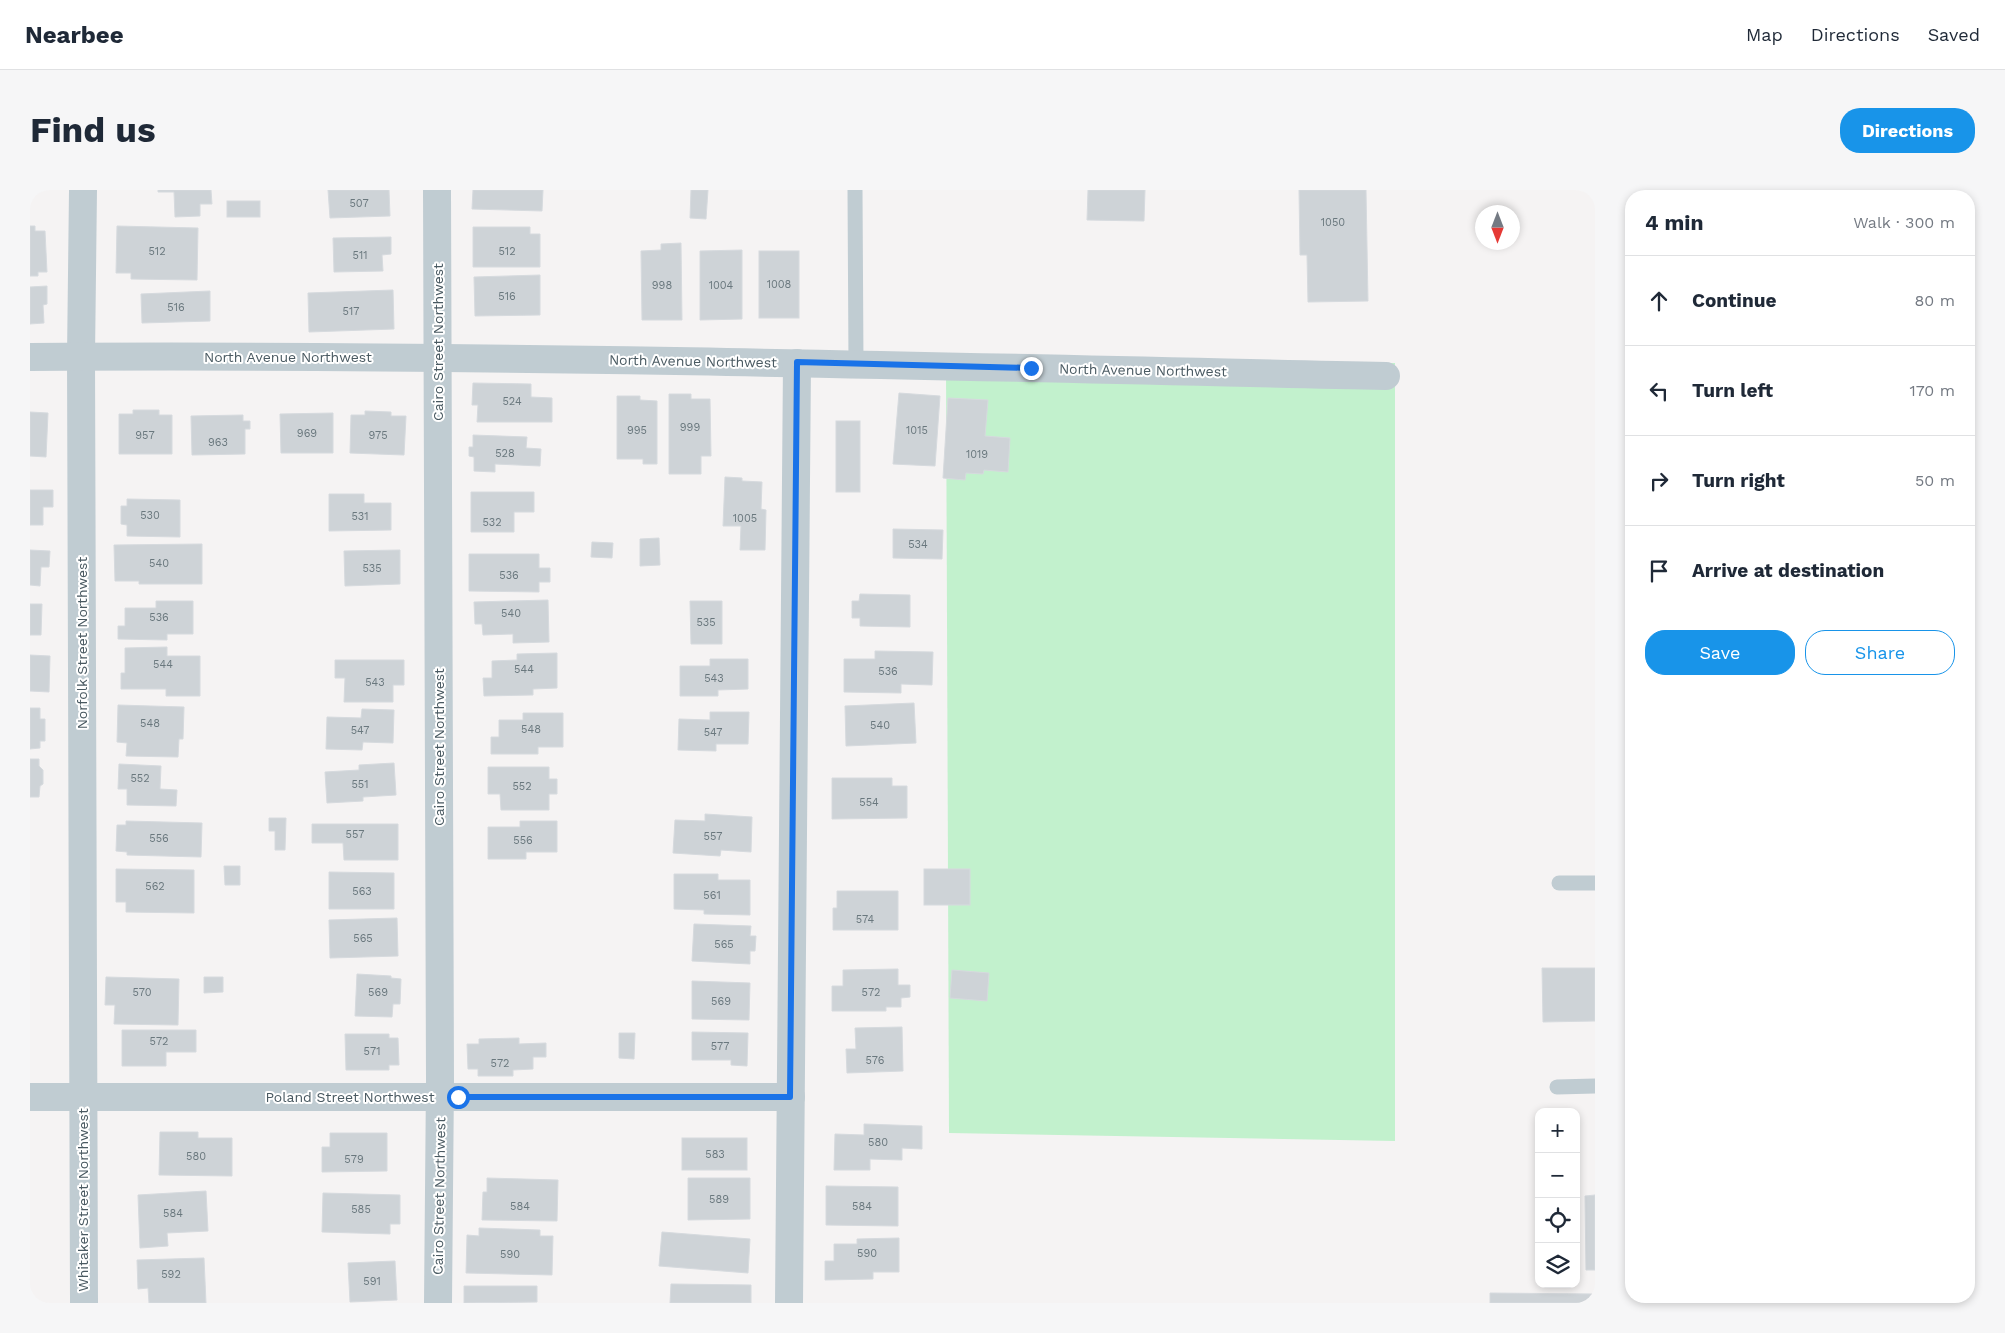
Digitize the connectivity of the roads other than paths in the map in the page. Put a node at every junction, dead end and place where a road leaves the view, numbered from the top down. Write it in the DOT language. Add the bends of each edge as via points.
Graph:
graph roads {
  1 [pos="83,190"];
  2 [pos="437,190"];
  3 [pos="855,190"];
  4 [pos="30,357"];
  5 [pos="81,357"];
  6 [pos="438,357"];
  7 [pos="797,362"];
  8 [pos="856,364"];
  9 [pos="1386,376"];
  10 [pos="1559,883"];
  11 [pos="1595,883"];
  12 [pos="1595,1086"];
  13 [pos="1556,1088"];
  14 [pos="30,1097"];
  15 [pos="82,1097"];
  16 [pos="440,1097"];
  17 [pos="790,1097"];
  18 [pos="84,1303"];
  19 [pos="438,1303"];
  20 [pos="789,1303"];
  1 -- 5 [label="street, Norfolk Street Northwest"];
  2 -- 6 [label="street, Cairo Street Northwest"];
  3 -- 8 [label="lane"];
  4 -- 5 [label="street, North Avenue Northwest"];
  5 -- 6 [label="street, North Avenue Northwest"];
  5 -- 15 [label="street, Norfolk Street Northwest"];
  6 -- 7 [label="street, North Avenue Northwest"];
  6 -- 16 [label="street, Cairo Street Northwest"];
  7 -- 8 [label="street, North Avenue Northwest"];
  7 -- 17 [label="street"];
  8 -- 9 [label="street, North Avenue Northwest"];
  10 -- 11 [label="lane"];
  12 -- 13 [label="lane"];
  14 -- 15 [label="street, Poland Street Northwest"];
  15 -- 16 [label="street, Poland Street Northwest"];
  15 -- 18 [label="street, Whitaker Street Northwest"];
  16 -- 17 [label="street, Poland Street Northwest"];
  16 -- 19 [label="street, Cairo Street Northwest"];
  17 -- 20 [label="street"];
}
